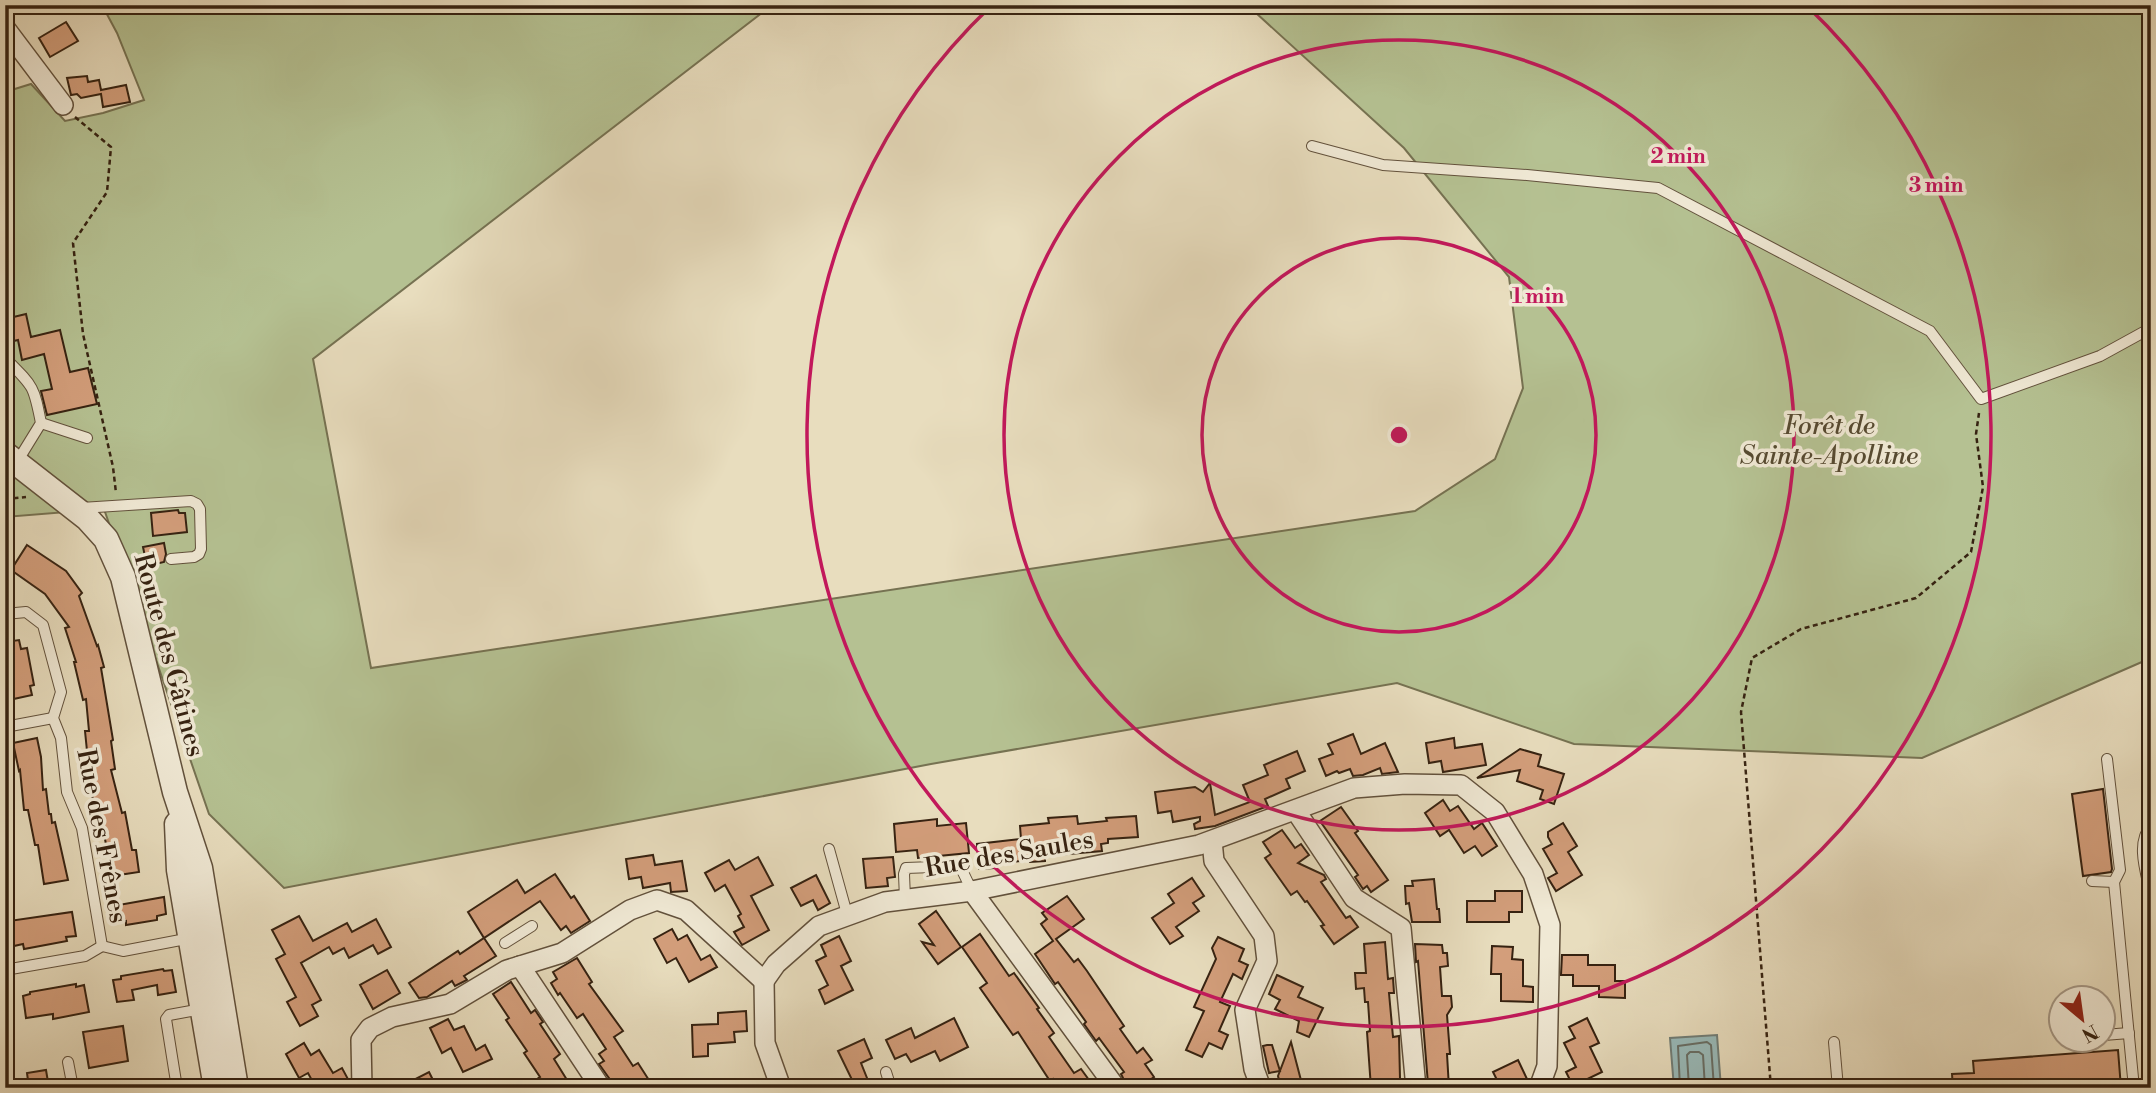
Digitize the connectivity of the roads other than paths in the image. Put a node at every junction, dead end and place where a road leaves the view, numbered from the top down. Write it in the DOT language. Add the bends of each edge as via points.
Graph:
graph roads {
  1 [pos="5,28"];
  2 [pos="63,105"];
  3 [pos="1312,146"];
  4 [pos="2151,328"];
  5 [pos="8,361"];
  6 [pos="41,423"];
  7 [pos="87,438"];
  8 [pos="11,458"];
  9 [pos="74,508"];
  10 [pos="171,559"];
  11 [pos="5,614"];
  12 [pos="53,718"];
  13 [pos="5,727"];
  14 [pos="2106,759"];
  15 [pos="1296,810"];
  16 [pos="2151,826"];
  17 [pos="1212,841"];
  18 [pos="829,849"];
  19 [pos="2092,881"];
  20 [pos="2114,882"];
  21 [pos="972,891"];
  22 [pos="2151,896"];
  23 [pos="905,899"];
  24 [pos="847,914"];
  25 [pos="533,926"];
  26 [pos="201,936"];
  27 [pos="505,943"];
  28 [pos="102,946"];
  29 [pos="520,966"];
  30 [pos="5,970"];
  31 [pos="764,981"];
  32 [pos="203,1009"];
  33 [pos="2129,1033"];
  34 [pos="2118,1034"];
  35 [pos="1834,1042"];
  36 [pos="68,1062"];
  37 [pos="886,1072"];
  38 [pos="222,1086"];
  39 [pos="73,1088"];
  40 [pos="177,1088"];
  41 [pos="187,1088"];
  42 [pos="362,1088"];
  43 [pos="601,1088"];
  44 [pos="781,1088"];
  45 [pos="891,1088"];
  46 [pos="1116,1088"];
  47 [pos="1261,1088"];
  48 [pos="1416,1088"];
  49 [pos="1539,1088"];
  50 [pos="1838,1088"];
  51 [pos="2134,1088"];
  1 -- 2 [label="street"];
  3 -- 4 [label="lane" via="1383,164 1658,188 1930,331 1981,399 2100,356"];
  5 -- 6 [label="lane" via="35,392"];
  6 -- 7 [label="lane"];
  6 -- 8 [label="lane"];
  8 -- 9 [label="street, Route des Gâtines"];
  9 -- 10 [label="lane" via="197,504 199,554"];
  9 -- 26 [label="street, Route des Gâtines" via="106,539 123,578 175,792 179,870"];
  11 -- 12 [label="lane, Rue des Frênes" via="26,612 43,625 61,692"];
  12 -- 13 [label="lane, Rue des Frênes"];
  12 -- 28 [label="lane, Rue des Frênes" via="61,738 67,792 82,828"];
  14 -- 20 [label="lane" via="2120,870"];
  15 -- 17 [label="street, Rue des Saules"];
  15 -- 48 [label="street" via="1354,898 1401,928"];
  15 -- 49 [label="street, Rue des Saules" via="1354,788 1405,784 1461,785 1495,812 1533,874 1550,925 1547,1066"];
  16 -- 22 [label="lane" via="2142,845"];
  17 -- 21 [label="street, Rue des Saules"];
  17 -- 47 [label="street" via="1214,861 1264,936 1267,961 1245,1010"];
  18 -- 24 [label="lane"];
  19 -- 20 [label="lane"];
  20 -- 33 [label="lane"];
  21 -- 23 [label="street, Rue des Saules"];
  21 -- 23 [label="lane" via="960,866 906,869"];
  21 -- 46 [label="street"];
  23 -- 24 [label="street, Rue des Saules"];
  24 -- 31 [label="street, Rue des Saules" via="819,926 776,964"];
  25 -- 27 [label="lane"];
  26 -- 28 [label="lane" via="123,951"];
  26 -- 32 [label="street"];
  26 -- 38 [label="street"];
  28 -- 30 [label="lane, Rue des Frênes" via="85,956"];
  29 -- 31 [label="street" via="562,953 630,910 657,900 686,910"];
  29 -- 42 [label="street" via="450,1004 393,1017 370,1028 361,1040"];
  29 -- 43 [label="street"];
  31 -- 44 [label="street" via="765,1043"];
  32 -- 38 [label="street"];
  32 -- 40 [label="lane" via="166,1019"];
  33 -- 34 [label="lane"];
  33 -- 51 [label="lane"];
  35 -- 50 [label="lane"];
  36 -- 39 [label="lane"];
  37 -- 45 [label="lane"];
  38 -- 41 [label="lane"];
}
